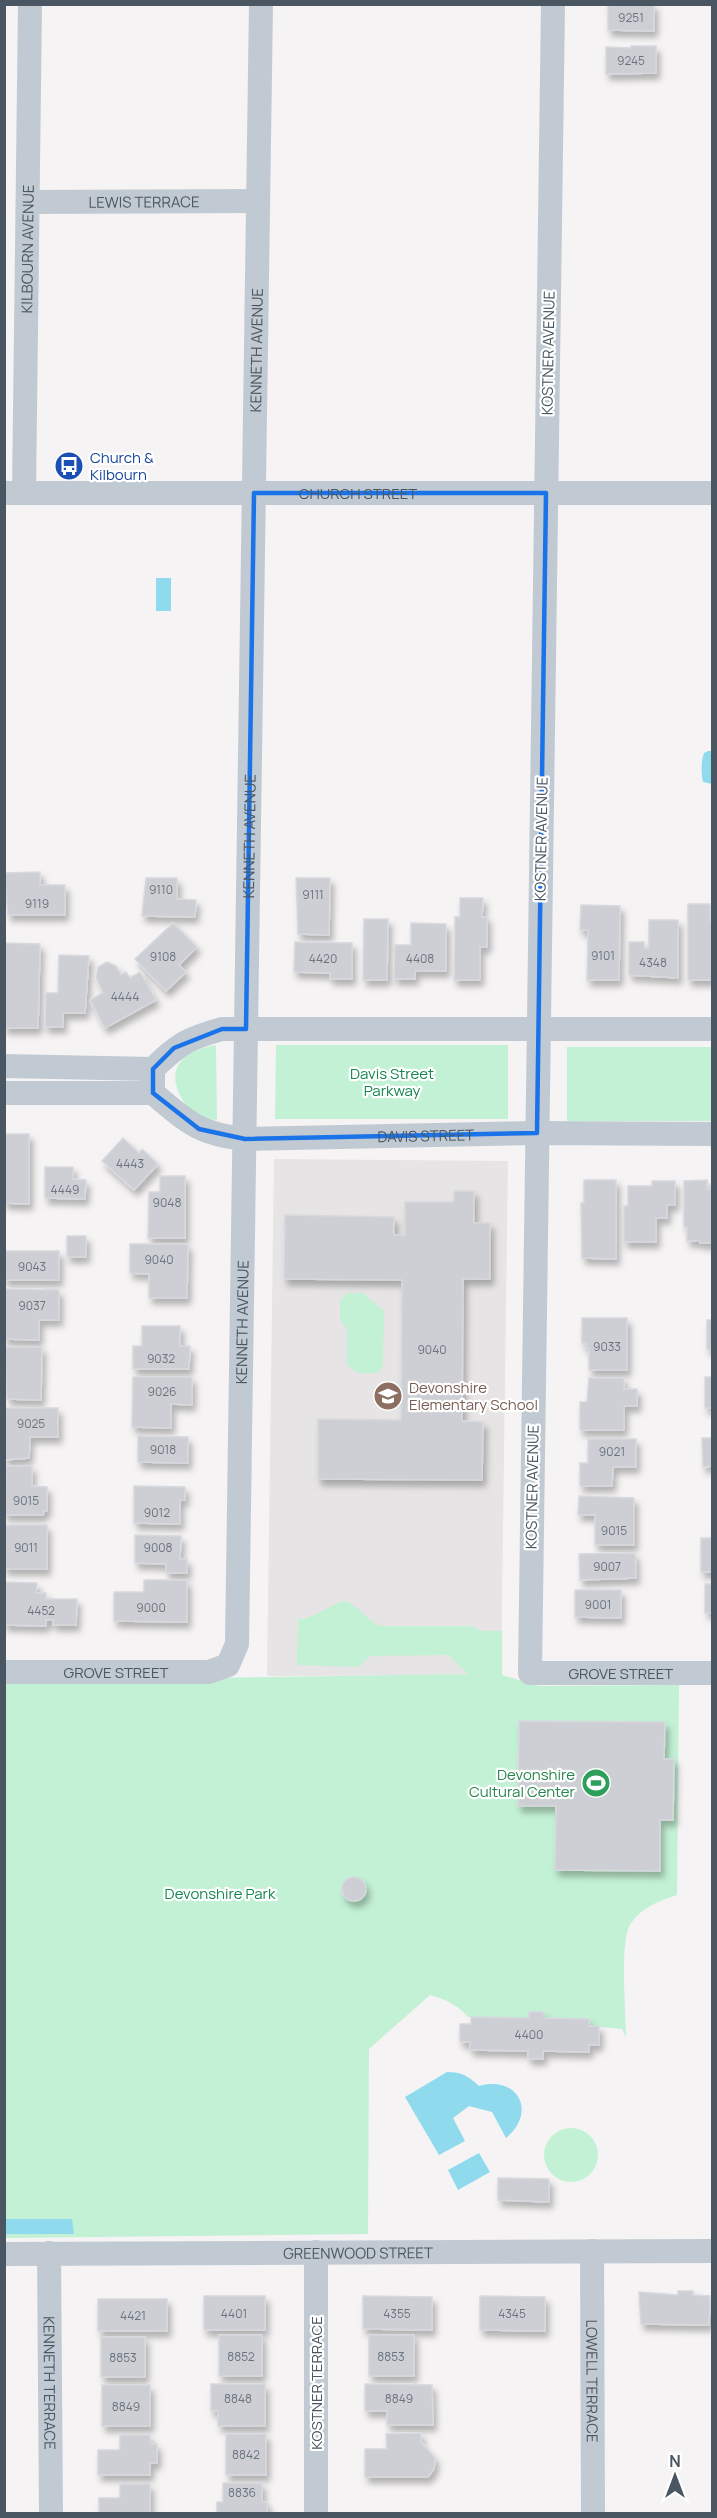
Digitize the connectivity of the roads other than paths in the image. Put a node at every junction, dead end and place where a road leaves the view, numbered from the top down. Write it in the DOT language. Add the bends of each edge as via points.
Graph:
graph roads {
  1 [pos="30,4"];
  2 [pos="261,4"];
  3 [pos="553,4"];
  4 [pos="258,201"];
  5 [pos="28,202"];
  6 [pos="254,493"];
  7 [pos="546,493"];
  8 [pos="712,493"];
  9 [pos="14,494"];
  10 [pos="246,1029"];
  11 [pos="539,1029"];
  12 [pos="712,1029"];
  13 [pos="4,1066"];
  14 [pos="153,1069"];
  15 [pos="4,1093"];
  16 [pos="153,1093"];
  17 [pos="537,1133"];
  18 [pos="712,1134"];
  19 [pos="245,1139"];
  20 [pos="228,1665"];
  21 [pos="4,1672"];
  22 [pos="530,1673"];
  23 [pos="712,1673"];
  24 [pos="592,2251"];
  25 [pos="712,2251"];
  26 [pos="316,2252"];
  27 [pos="49,2253"];
  28 [pos="4,2254"];
  29 [pos="51,2514"];
  30 [pos="316,2514"];
  31 [pos="593,2514"];
  1 -- 5 [label="street, KILBOURN AVENUE"];
  2 -- 4 [label="street, KENNETH AVENUE"];
  3 -- 7 [label="street, KOSTNER AVENUE"];
  4 -- 5 [label="street, LEWIS TERRACE"];
  4 -- 6 [label="street, KENNETH AVENUE"];
  5 -- 9 [label="street, KILBOURN AVENUE"];
  6 -- 7 [label="street, CHURCH STREET"];
  6 -- 9 [label="street, CHURCH STREET"];
  6 -- 10 [label="street, KENNETH AVENUE"];
  7 -- 8 [label="street, CHURCH STREET"];
  7 -- 11 [label="street, KOSTNER AVENUE"];
  10 -- 11 [label="street"];
  10 -- 14 [label="street" via="222,1029 197,1036 174,1048"];
  10 -- 19 [label="street, KENNETH AVENUE"];
  11 -- 12 [label="street"];
  11 -- 17 [label="street, KOSTNER AVENUE"];
  13 -- 14 [label="street"];
  14 -- 16 [label="street"];
  15 -- 16 [label="street"];
  16 -- 19 [label="street, DAVIS STREET" via="199,1129"];
  17 -- 18 [label="street, DAVIS STREET"];
  17 -- 19 [label="street, DAVIS STREET"];
  17 -- 22 [label="street, KOSTNER AVENUE"];
  19 -- 20 [label="street, KENNETH AVENUE" via="237,1644"];
  20 -- 21 [label="street, GROVE STREET" via="209,1672"];
  22 -- 23 [label="street, GROVE STREET"];
  24 -- 25 [label="street, GREENWOOD STREET"];
  24 -- 26 [label="street, GREENWOOD STREET"];
  24 -- 31 [label="street, LOWELL TERRACE"];
  26 -- 27 [label="street, GREENWOOD STREET"];
  26 -- 30 [label="street, KOSTNER TERRACE"];
  27 -- 28 [label="street, GREENWOOD STREET"];
  27 -- 29 [label="street, KENNETH TERRACE"];
}
